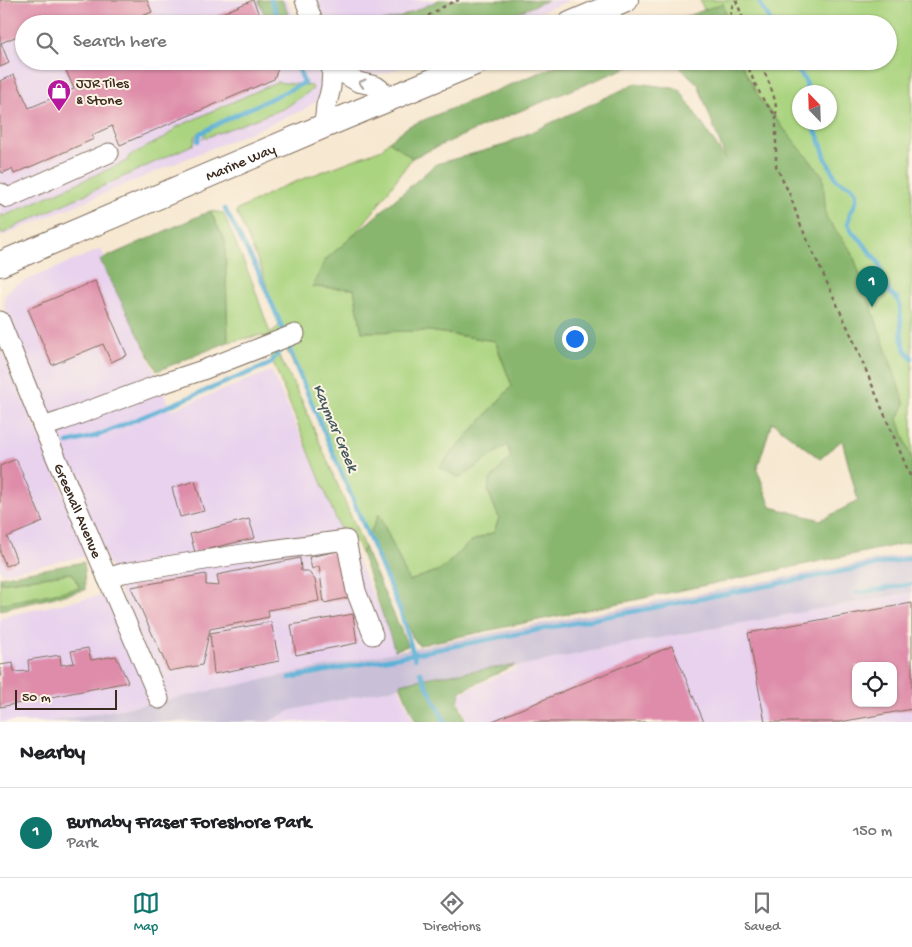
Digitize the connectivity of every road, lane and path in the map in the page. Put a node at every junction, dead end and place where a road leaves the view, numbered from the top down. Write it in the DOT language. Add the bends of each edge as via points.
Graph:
graph roads {
  1 [pos="458,0"];
  2 [pos="626,0"];
  3 [pos="736,0"];
  4 [pos="307,1"];
  5 [pos="311,15"];
  6 [pos="429,15"];
  7 [pos="591,15"];
  8 [pos="730,15"];
  9 [pos="742,15"];
  10 [pos="331,70"];
  11 [pos="340,70"];
  12 [pos="459,70"];
  13 [pos="749,70"];
  14 [pos="763,70"];
  15 [pos="392,98"];
  16 [pos="776,116"];
  17 [pos="324,126"];
  18 [pos="109,153"];
  19 [pos="0,193"];
  20 [pos="0,264"];
  21 [pos="0,322"];
  22 [pos="295,334"];
  23 [pos="43,427"];
  24 [pos="912,480"];
  25 [pos="107,578"];
  26 [pos="373,635"];
  27 [pos="159,699"];
  1 -- 6 [label="path"];
  2 -- 7 [label="main road"];
  3 -- 8 [label="path"];
  3 -- 9 [label="path"];
  4 -- 5 [label="street"];
  10 -- 17 [label="street"];
  15 -- 11 [label="street, one-way" via="376,86 358,82"];
  12 -- 15 [label="main road, Marine Way"];
  13 -- 16 [label="path" via="764,101"];
  14 -- 16 [label="path" via="777,109"];
  15 -- 17 [label="main road, Marine Way"];
  16 -- 24 [label="path" via="776,166"];
  17 -- 20 [label="main road, Marine Way"];
  18 -- 19 [label="street" via="8,198"];
  21 -- 23 [label="street, Greenall Avenue"];
  22 -- 23 [label="street"];
  23 -- 25 [label="street, Greenall Avenue"];
  25 -- 26 [label="street" via="346,540 356,591"];
  25 -- 27 [label="street, Greenall Avenue"];
}
